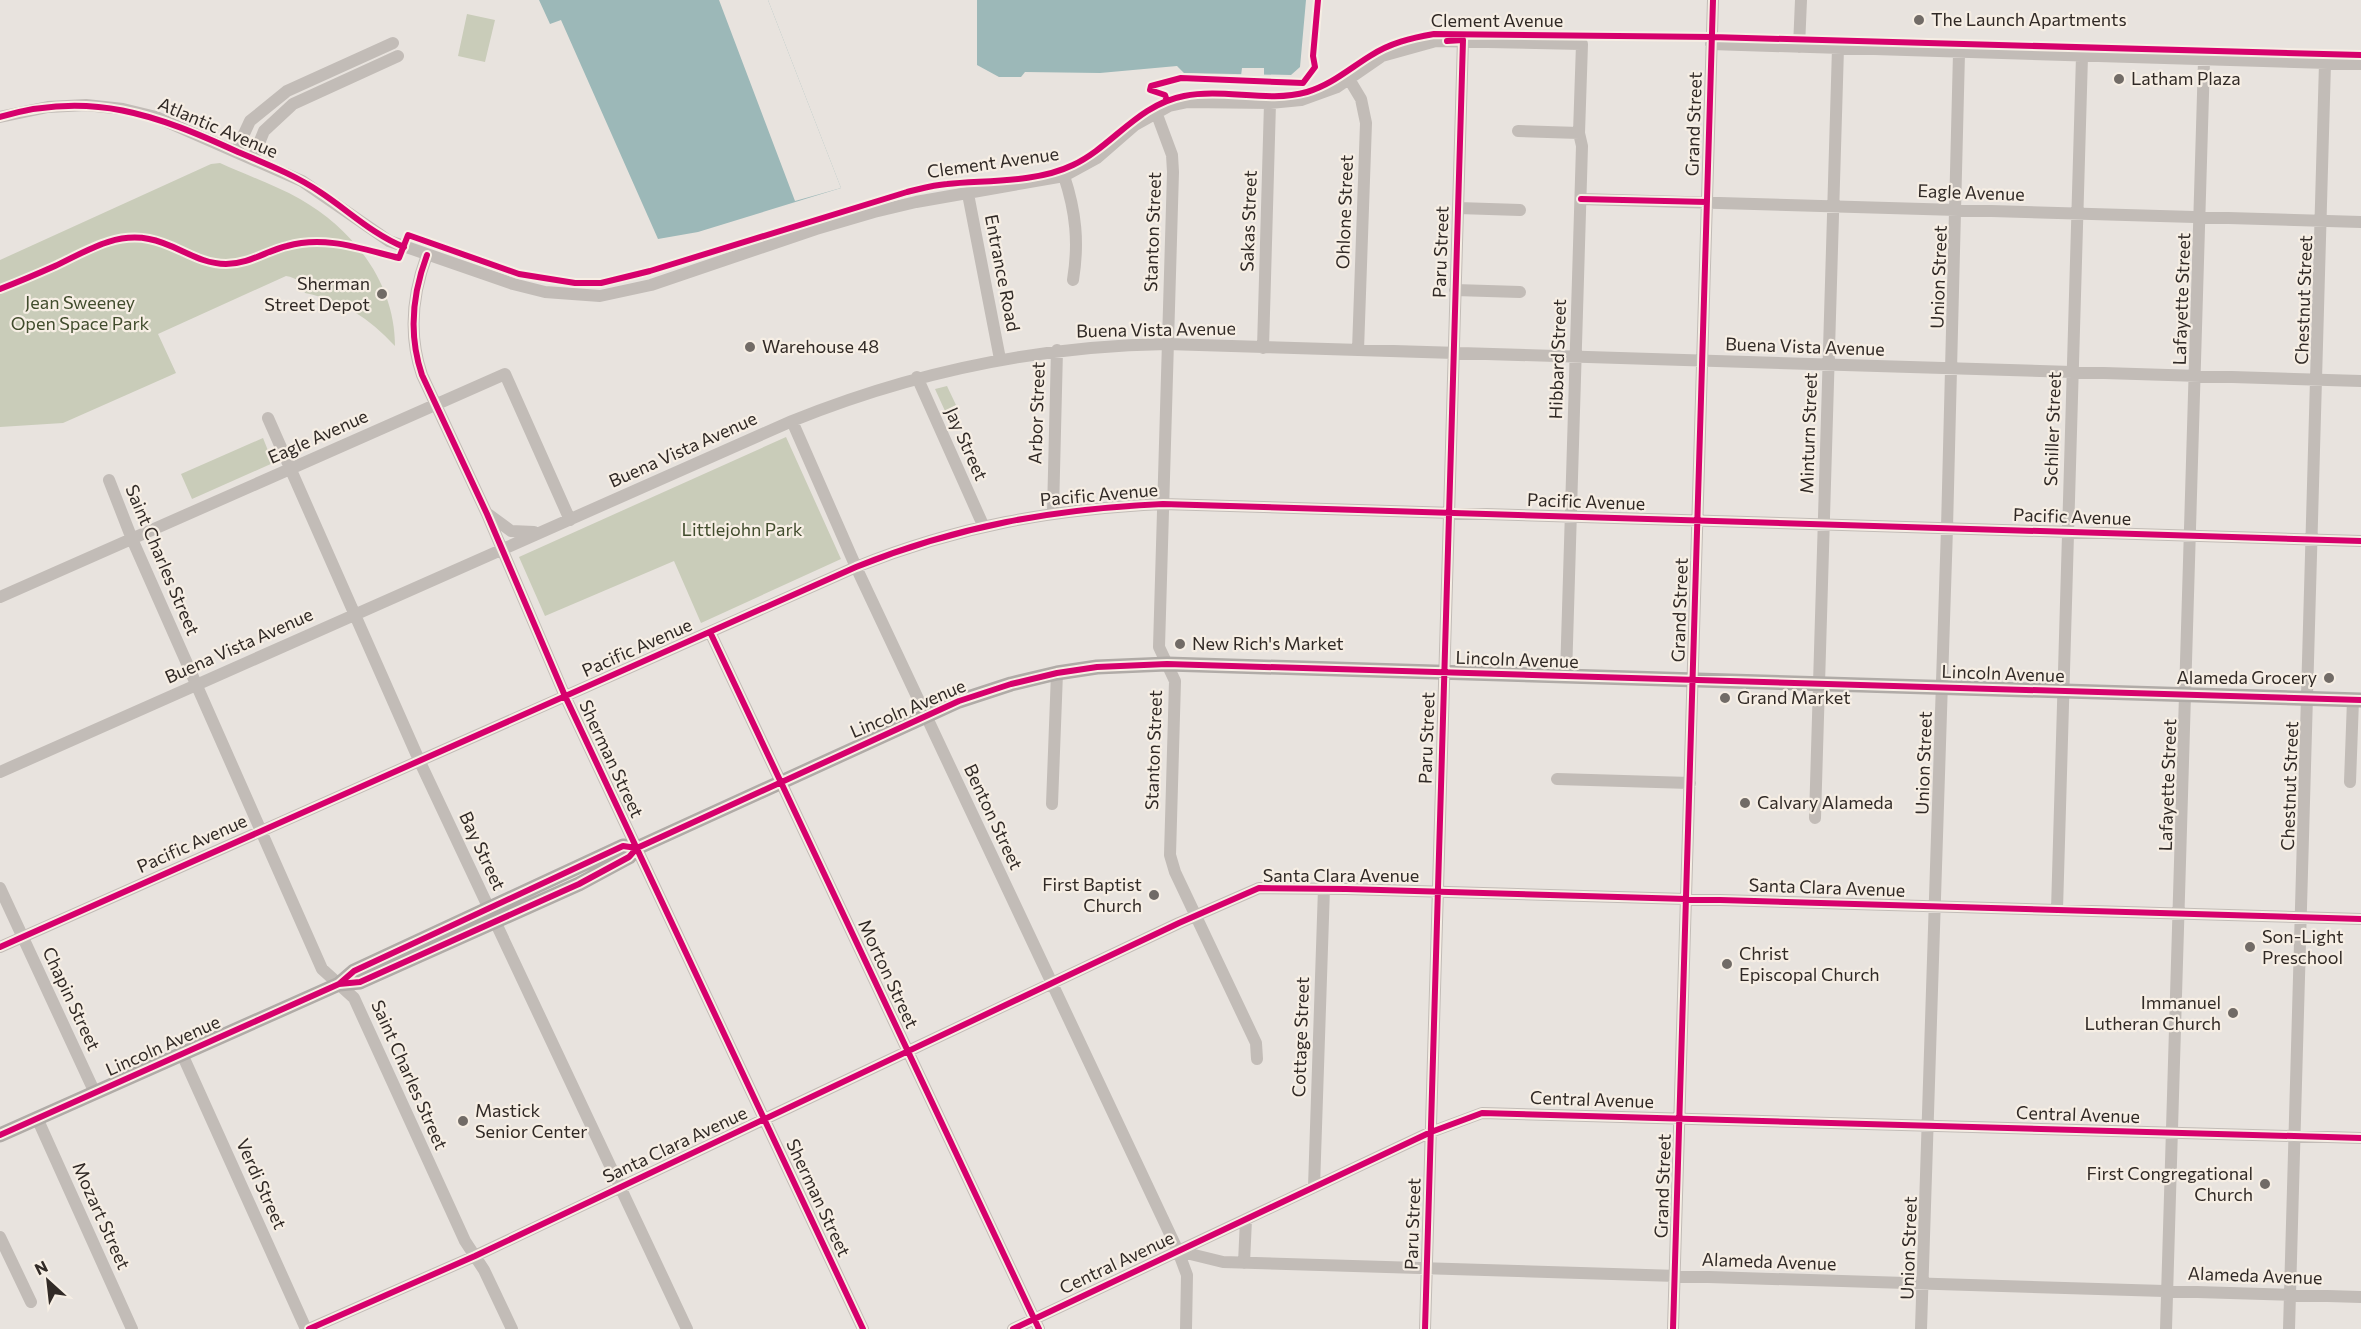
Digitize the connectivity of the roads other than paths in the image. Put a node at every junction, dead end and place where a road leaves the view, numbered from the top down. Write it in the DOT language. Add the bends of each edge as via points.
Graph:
graph roads {
  1 [pos="1713,0"];
  2 [pos="1801,0"];
  3 [pos="1462,40"];
  4 [pos="393,43"];
  5 [pos="1581,44"];
  6 [pos="1712,44"];
  7 [pos="1799,47"];
  8 [pos="1838,48"];
  9 [pos="1959,53"];
  10 [pos="398,56"];
  11 [pos="2082,56"];
  12 [pos="2204,61"];
  13 [pos="2325,63"];
  14 [pos="2361,64"];
  15 [pos="1349,79"];
  16 [pos="1270,103"];
  17 [pos="1156,112"];
  18 [pos="0,117"];
  19 [pos="1518,131"];
  20 [pos="1579,133"];
  21 [pos="237,151"];
  22 [pos="253,159"];
  23 [pos="1064,176"];
  24 [pos="968,194"];
  25 [pos="1581,199"];
  26 [pos="1707,202"];
  27 [pos="1834,207"];
  28 [pos="1458,208"];
  29 [pos="1520,210"];
  30 [pos="1956,210"];
  31 [pos="2077,214"];
  32 [pos="2200,218"];
  33 [pos="2322,221"];
  34 [pos="2361,222"];
  35 [pos="427,255"];
  36 [pos="1073,280"];
  37 [pos="1455,290"];
  38 [pos="1520,292"];
  39 [pos="1167,344"];
  40 [pos="1263,348"];
  41 [pos="1057,350"];
  42 [pos="1358,350"];
  43 [pos="1454,353"];
  44 [pos="1576,358"];
  45 [pos="1000,359"];
  46 [pos="1702,362"];
  47 [pos="1829,366"];
  48 [pos="1951,369"];
  49 [pos="2073,373"];
  50 [pos="916,377"];
  51 [pos="2195,377"];
  52 [pos="2317,380"];
  53 [pos="2361,381"];
  54 [pos="436,406"];
  55 [pos="268,418"];
  56 [pos="792,422"];
  57 [pos="290,469"];
  58 [pos="109,480"];
  59 [pos="1163,504"];
  60 [pos="1053,512"];
  61 [pos="1449,513"];
  62 [pos="487,514"];
  63 [pos="1571,517"];
  64 [pos="570,520"];
  65 [pos="1698,521"];
  66 [pos="1824,524"];
  67 [pos="983,525"];
  68 [pos="1947,528"];
  69 [pos="542,532"];
  70 [pos="2068,532"];
  71 [pos="2190,535"];
  72 [pos="132,539"];
  73 [pos="2312,539"];
  74 [pos="2361,541"];
  75 [pos="502,550"];
  76 [pos="856,567"];
  77 [pos="0,597"];
  78 [pos="355,615"];
  79 [pos="710,632"];
  80 [pos="1167,664"];
  81 [pos="1444,672"];
  82 [pos="1057,673"];
  83 [pos="1566,676"];
  84 [pos="1692,680"];
  85 [pos="1819,684"];
  86 [pos="196,685"];
  87 [pos="1941,687"];
  88 [pos="2064,691"];
  89 [pos="2186,695"];
  90 [pos="565,696"];
  91 [pos="2307,698"];
  92 [pos="2357,700"];
  93 [pos="926,716"];
  94 [pos="419,760"];
  95 [pos="0,772"];
  96 [pos="1557,779"];
  97 [pos="781,781"];
  98 [pos="2350,782"];
  99 [pos="1690,783"];
  100 [pos="1052,804"];
  101 [pos="1815,818"];
  102 [pos="260,830"];
  103 [pos="637,848"];
  104 [pos="0,888"];
  105 [pos="1324,888"];
  106 [pos="1439,891"];
  107 [pos="1686,898"];
  108 [pos="1934,906"];
  109 [pos="489,907"];
  110 [pos="2057,910"];
  111 [pos="2179,914"];
  112 [pos="1196,916"];
  113 [pos="2301,917"];
  114 [pos="2361,919"];
  115 [pos="496,921"];
  116 [pos="23,937"];
  117 [pos="0,947"];
  118 [pos="1052,983"];
  119 [pos="339,984"];
  120 [pos="908,1052"];
  121 [pos="182,1054"];
  122 [pos="1257,1059"];
  123 [pos="95,1093"];
  124 [pos="37,1118"];
  125 [pos="1680,1118"];
  126 [pos="764,1119"];
  127 [pos="1928,1125"];
  128 [pos="1431,1132"];
  129 [pos="2173,1132"];
  130 [pos="0,1135"];
  131 [pos="2294,1136"];
  132 [pos="2361,1138"];
  133 [pos="621,1187"];
  134 [pos="1314,1187"];
  135 [pos="1246,1219"];
  136 [pos="0,1237"];
  137 [pos="1178,1251"];
  138 [pos="475,1256"];
  139 [pos="1244,1263"];
  140 [pos="1426,1269"];
  141 [pos="1675,1277"];
  142 [pos="1922,1284"];
  143 [pos="2167,1292"];
  144 [pos="2290,1295"];
  145 [pos="2361,1297"];
  146 [pos="31,1302"];
  147 [pos="1036,1324"];
  148 [pos="132,1329"];
  149 [pos="308,1329"];
  150 [pos="512,1329"];
  151 [pos="687,1329"];
  152 [pos="863,1329"];
  153 [pos="1013,1329"];
  154 [pos="1186,1329"];
  155 [pos="1425,1329"];
  156 [pos="1673,1329"];
  157 [pos="1921,1329"];
  158 [pos="2166,1329"];
  159 [pos="2289,1329"];
  1 -- 6 [label="street, Grand Street"];
  2 -- 7 [label="street"];
  3 -- 5 [label="street, Atlantic Avenue"];
  3 -- 15 [label="street, Atlantic Avenue" via="1436,41 1396,51"];
  3 -- 28 [label="street, Paru Street"];
  4 -- 21 [label="street" via="287,91 250,122"];
  5 -- 20 [label="street, Hibbard Street"];
  6 -- 7 [label="street"];
  6 -- 26 [label="street, Grand Street"];
  7 -- 8 [label="street"];
  8 -- 9 [label="street"];
  8 -- 27 [label="street, Minturn Street"];
  9 -- 11 [label="street"];
  9 -- 30 [label="street, Union Street"];
  10 -- 22 [label="street" via="293,105 264,131"];
  11 -- 12 [label="street"];
  11 -- 31 [label="street, Schiller Street"];
  12 -- 13 [label="street"];
  12 -- 32 [label="street, Lafayette Street"];
  13 -- 14 [label="street"];
  13 -- 33 [label="street, Chestnut Street"];
  15 -- 16 [label="street, Atlantic Avenue" via="1318,96"];
  15 -- 42 [label="street, Ohlone Street" via="1361,99 1366,123"];
  16 -- 17 [label="street, Atlantic Avenue" via="1188,102"];
  16 -- 40 [label="street, Sakas Street"];
  17 -- 23 [label="street, Atlantic Avenue" via="1097,158"];
  17 -- 39 [label="street, Stanton Street" via="1172,155"];
  18 -- 21 [label="street, Atlantic Avenue" via="48,107 114,108 156,117"];
  19 -- 20 [label="street"];
  20 -- 25 [label="street, Hibbard Street"];
  21 -- 22 [label="street, Atlantic Avenue"];
  22 -- 35 [label="street, Atlantic Avenue" via="302,181 389,241"];
  23 -- 24 [label="street, Atlantic Avenue"];
  23 -- 36 [label="street" via="1076,223"];
  24 -- 35 [label="street, Atlantic Avenue" via="874,212 651,285 600,296 545,292"];
  24 -- 45 [label="street, Entrance Road"];
  25 -- 26 [label="street, Eagle Avenue"];
  25 -- 44 [label="street, Hibbard Street"];
  26 -- 27 [label="street, Eagle Avenue"];
  26 -- 46 [label="street, Grand Street"];
  27 -- 30 [label="street, Eagle Avenue"];
  27 -- 47 [label="street, Minturn Street"];
  28 -- 29 [label="street"];
  28 -- 37 [label="street, Paru Street"];
  30 -- 31 [label="street, Eagle Avenue"];
  30 -- 48 [label="street, Union Street"];
  31 -- 32 [label="street, Eagle Avenue"];
  31 -- 49 [label="street, Schiller Street"];
  32 -- 33 [label="street, Eagle Avenue"];
  32 -- 51 [label="street, Lafayette Street"];
  33 -- 34 [label="street, Eagle Avenue"];
  33 -- 52 [label="street, Chestnut Street"];
  35 -- 54 [label="street, Sherman Street" via="417,285 412,333 415,354"];
  37 -- 38 [label="street"];
  37 -- 43 [label="street, Paru Street"];
  39 -- 40 [label="street, Buena Vista Avenue"];
  39 -- 41 [label="street, Buena Vista Avenue"];
  39 -- 59 [label="street, Stanton Street"];
  40 -- 42 [label="street, Buena Vista Avenue"];
  41 -- 45 [label="street, Buena Vista Avenue"];
  41 -- 60 [label="street, Arbor Street"];
  42 -- 43 [label="street, Buena Vista Avenue"];
  43 -- 44 [label="street, Buena Vista Avenue"];
  43 -- 61 [label="street, Paru Street"];
  44 -- 46 [label="street, Buena Vista Avenue"];
  44 -- 63 [label="street, Hibbard Street"];
  45 -- 50 [label="street, Buena Vista Avenue"];
  46 -- 47 [label="street, Buena Vista Avenue"];
  46 -- 65 [label="street, Grand Street"];
  47 -- 48 [label="street, Buena Vista Avenue"];
  47 -- 66 [label="street, Minturn Street"];
  48 -- 49 [label="street, Buena Vista Avenue"];
  48 -- 68 [label="street, Union Street"];
  49 -- 51 [label="street, Buena Vista Avenue"];
  49 -- 70 [label="street, Schiller Street"];
  50 -- 56 [label="street, Buena Vista Avenue"];
  50 -- 67 [label="street, Jay Street"];
  51 -- 52 [label="street, Buena Vista Avenue"];
  51 -- 71 [label="street, Lafayette Street"];
  52 -- 53 [label="street, Buena Vista Avenue"];
  52 -- 73 [label="street, Chestnut Street"];
  54 -- 57 [label="street, Eagle Avenue"];
  54 -- 62 [label="street, Sherman Street"];
  54 -- 64 [label="street, Eagle Avenue" via="505,374"];
  55 -- 57 [label="street, Bay Street"];
  56 -- 64 [label="street, Buena Vista Avenue"];
  56 -- 76 [label="street, Benton Street"];
  57 -- 72 [label="street, Eagle Avenue"];
  57 -- 78 [label="street, Bay Street"];
  58 -- 72 [label="street, Saint Charles Street"];
  59 -- 60 [label="street, Pacific Avenue"];
  59 -- 61 [label="street, Pacific Avenue"];
  59 -- 80 [label="street, Stanton Street" via="1159,647"];
  60 -- 67 [label="street, Pacific Avenue"];
  61 -- 63 [label="street, Pacific Avenue"];
  61 -- 81 [label="street, Paru Street"];
  62 -- 69 [label="street" via="511,531"];
  62 -- 75 [label="street, Sherman Street"];
  63 -- 65 [label="street, Pacific Avenue"];
  63 -- 83 [label="street, Hibbard Street"];
  64 -- 69 [label="street, Buena Vista Avenue"];
  65 -- 66 [label="street, Pacific Avenue"];
  65 -- 84 [label="street, Grand Street"];
  66 -- 68 [label="street, Pacific Avenue"];
  66 -- 85 [label="street, Minturn Street"];
  67 -- 76 [label="street, Pacific Avenue" via="927,540"];
  68 -- 70 [label="street, Pacific Avenue"];
  68 -- 87 [label="street, Union Street"];
  69 -- 75 [label="street, Buena Vista Avenue"];
  70 -- 71 [label="street, Pacific Avenue"];
  70 -- 88 [label="street, Schiller Street"];
  71 -- 73 [label="street, Pacific Avenue"];
  71 -- 89 [label="street, Lafayette Street"];
  72 -- 77 [label="street, Eagle Avenue"];
  72 -- 86 [label="street, Saint Charles Street"];
  73 -- 74 [label="street, Pacific Avenue"];
  73 -- 91 [label="street, Chestnut Street"];
  75 -- 78 [label="street, Buena Vista Avenue"];
  75 -- 90 [label="street, Sherman Street"];
  76 -- 79 [label="street, Pacific Avenue"];
  76 -- 93 [label="street, Benton Street"];
  78 -- 86 [label="street, Buena Vista Avenue"];
  78 -- 94 [label="street, Bay Street"];
  79 -- 90 [label="street, Pacific Avenue"];
  79 -- 97 [label="street, Morton Street"];
  80 -- 81 [label="main road, Lincoln Avenue"];
  80 -- 82 [label="main road, Lincoln Avenue"];
  80 -- 112 [label="street, Stanton Street" via="1175,681 1169,850"];
  81 -- 83 [label="main road, Lincoln Avenue"];
  81 -- 106 [label="street, Paru Street"];
  82 -- 93 [label="main road, Lincoln Avenue" via="990,690"];
  82 -- 100 [label="street"];
  83 -- 84 [label="main road, Lincoln Avenue"];
  84 -- 85 [label="main road, Lincoln Avenue"];
  84 -- 99 [label="street, Grand Street"];
  85 -- 87 [label="main road, Lincoln Avenue"];
  85 -- 101 [label="street, Minturn Street"];
  86 -- 95 [label="street, Buena Vista Avenue"];
  86 -- 102 [label="street, Saint Charles Street"];
  87 -- 88 [label="main road, Lincoln Avenue"];
  87 -- 108 [label="street, Union Street"];
  88 -- 89 [label="main road, Lincoln Avenue"];
  88 -- 110 [label="street, Schiller Street"];
  89 -- 91 [label="main road, Lincoln Avenue"];
  89 -- 111 [label="street, Lafayette Street"];
  90 -- 94 [label="street, Pacific Avenue"];
  90 -- 103 [label="street, Sherman Street"];
  91 -- 92 [label="main road, Lincoln Avenue"];
  91 -- 113 [label="street, Chestnut Street"];
  92 -- 98 [label="street"];
  93 -- 97 [label="main road, Lincoln Avenue"];
  93 -- 118 [label="street, Benton Street"];
  94 -- 102 [label="street, Pacific Avenue"];
  94 -- 109 [label="street, Bay Street"];
  96 -- 99 [label="street"];
  97 -- 103 [label="main road, Lincoln Avenue"];
  97 -- 120 [label="street, Morton Street"];
  99 -- 107 [label="street, Grand Street"];
  102 -- 116 [label="street, Pacific Avenue"];
  102 -- 119 [label="street, Saint Charles Street" via="322,969"];
  103 -- 109 [label="main road, Lincoln Avenue" via="623,846"];
  103 -- 115 [label="main road, Lincoln Avenue" via="579,884"];
  103 -- 126 [label="street, Sherman Street"];
  104 -- 116 [label="street, Chapin Street"];
  105 -- 106 [label="street, Santa Clara Avenue"];
  105 -- 112 [label="street, Santa Clara Avenue" via="1259,888"];
  105 -- 134 [label="street, Cottage Street"];
  106 -- 107 [label="street, Santa Clara Avenue"];
  106 -- 128 [label="street, Paru Street"];
  107 -- 108 [label="street, Santa Clara Avenue"];
  107 -- 125 [label="street, Grand Street"];
  108 -- 110 [label="street, Santa Clara Avenue"];
  108 -- 127 [label="street, Union Street"];
  109 -- 115 [label="street, Bay Street"];
  109 -- 119 [label="main road, Lincoln Avenue" via="354,971"];
  110 -- 111 [label="street, Santa Clara Avenue"];
  111 -- 113 [label="street, Santa Clara Avenue"];
  111 -- 129 [label="street, Lafayette Street"];
  112 -- 118 [label="street, Santa Clara Avenue"];
  112 -- 122 [label="street, Stanton Street" via="1256,1043"];
  113 -- 114 [label="street, Santa Clara Avenue"];
  113 -- 131 [label="street, Chestnut Street"];
  115 -- 119 [label="main road, Lincoln Avenue" via="360,982"];
  115 -- 133 [label="street, Bay Street"];
  116 -- 117 [label="street, Pacific Avenue"];
  116 -- 123 [label="street, Chapin Street"];
  118 -- 120 [label="street, Santa Clara Avenue"];
  118 -- 137 [label="street, Benton Street"];
  119 -- 121 [label="main road, Lincoln Avenue"];
  119 -- 138 [label="street, Saint Charles Street" via="354,998"];
  120 -- 126 [label="street, Santa Clara Avenue"];
  120 -- 147 [label="street, Morton Street"];
  121 -- 123 [label="main road, Lincoln Avenue"];
  121 -- 149 [label="street, Verdi Street"];
  123 -- 124 [label="main road, Lincoln Avenue"];
  124 -- 130 [label="main road, Lincoln Avenue"];
  124 -- 148 [label="street, Mozart Street"];
  125 -- 127 [label="street, Central Avenue"];
  125 -- 128 [label="street, Central Avenue" via="1482,1113"];
  125 -- 141 [label="street, Grand Street"];
  126 -- 133 [label="street, Santa Clara Avenue"];
  126 -- 152 [label="street, Sherman Street"];
  127 -- 129 [label="street, Central Avenue"];
  127 -- 142 [label="street, Union Street"];
  128 -- 134 [label="street, Central Avenue"];
  128 -- 140 [label="street, Paru Street"];
  129 -- 131 [label="street, Central Avenue"];
  129 -- 143 [label="street, Lafayette Street"];
  131 -- 132 [label="street, Central Avenue"];
  131 -- 144 [label="street, Chestnut Street"];
  133 -- 138 [label="street, Santa Clara Avenue"];
  133 -- 151 [label="street, Bay Street"];
  134 -- 135 [label="street, Central Avenue"];
  135 -- 137 [label="street, Central Avenue"];
  135 -- 139 [label="street"];
  136 -- 146 [label="street"];
  137 -- 139 [label="street, Alameda Avenue" via="1201,1259"];
  137 -- 147 [label="street, Central Avenue"];
  137 -- 154 [label="street, Benton Street" via="1187,1275"];
  138 -- 149 [label="street, Santa Clara Avenue"];
  138 -- 150 [label="street, Saint Charles Street"];
  139 -- 140 [label="street, Alameda Avenue"];
  140 -- 141 [label="street, Alameda Avenue"];
  140 -- 155 [label="street, Paru Street"];
  141 -- 142 [label="street, Alameda Avenue"];
  141 -- 156 [label="street, Grand Street"];
  142 -- 143 [label="street, Alameda Avenue"];
  142 -- 157 [label="street, Union Street"];
  143 -- 144 [label="street, Alameda Avenue"];
  143 -- 158 [label="street, Lafayette Street"];
  144 -- 145 [label="street, Alameda Avenue"];
  144 -- 159 [label="street, Chestnut Street"];
  147 -- 153 [label="street, Central Avenue"];
}
